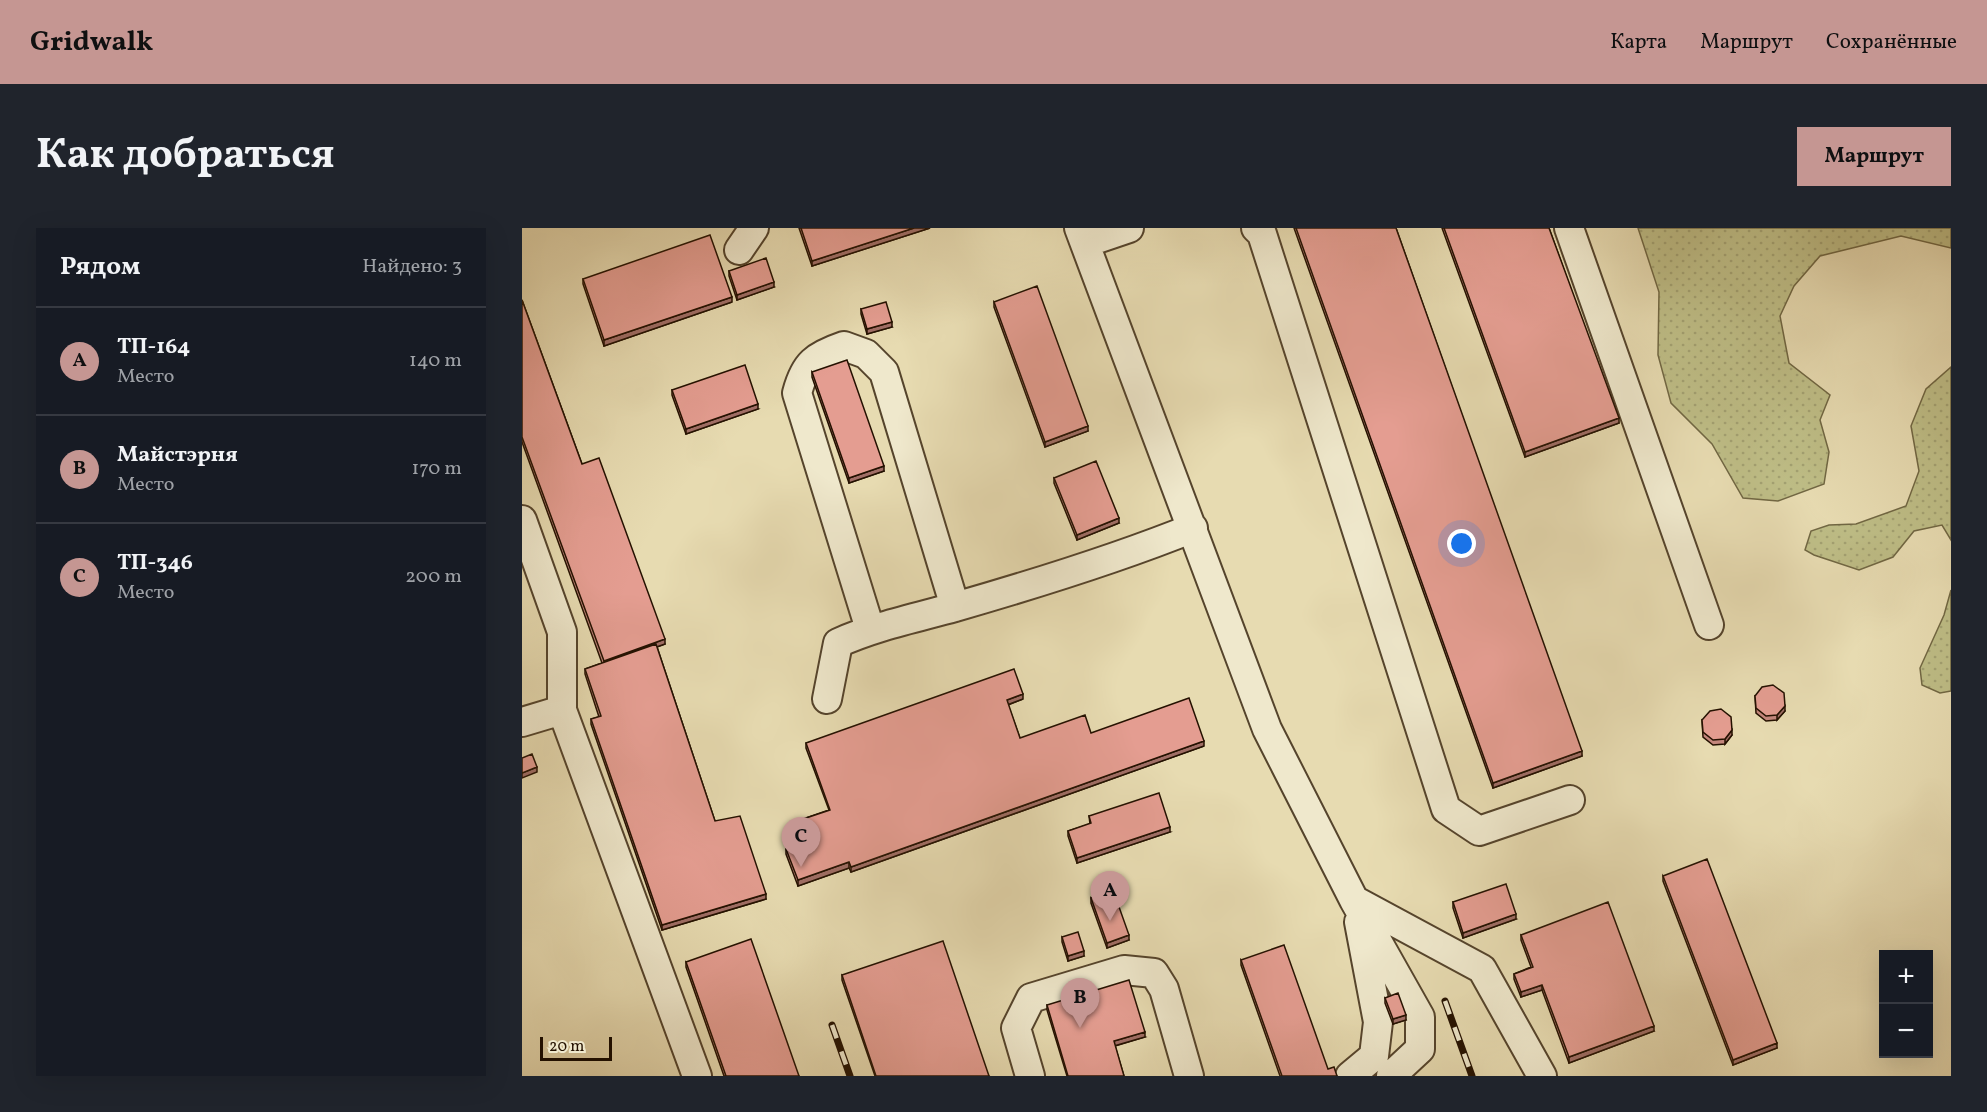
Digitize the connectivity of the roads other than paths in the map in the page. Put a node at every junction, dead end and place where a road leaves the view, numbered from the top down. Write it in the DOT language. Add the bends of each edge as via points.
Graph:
graph roads {
  1 [pos="1129,228"];
  2 [pos="1256,228"];
  3 [pos="1569,228"];
  4 [pos="1082,236"];
  5 [pos="522,520"];
  6 [pos="1193,528"];
  7 [pos="955,607"];
  8 [pos="1709,625"];
  9 [pos="870,629"];
  10 [pos="827,699"];
  11 [pos="562,710"];
  12 [pos="522,722"];
  13 [pos="1570,800"];
  14 [pos="1354,900"];
  15 [pos="1420,1049"];
  16 [pos="697,1076"];
  17 [pos="1030,1076"];
  18 [pos="1190,1076"];
  19 [pos="1350,1076"];
  20 [pos="1391,1076"];
  21 [pos="1410,1076"];
  22 [pos="1542,1076"];
  1 -- 4 [label="lane"];
  2 -- 13 [label="lane" via="1262,234 1446,809 1479,831"];
  3 -- 8 [label="lane"];
  4 -- 6 [label="lane"];
  5 -- 11 [label="lane" via="562,632"];
  6 -- 7 [label="lane" via="1155,544"];
  6 -- 14 [label="lane" via="1267,729"];
  7 -- 9 [label="lane"];
  7 -- 9 [label="lane" via="885,372 866,354 844,345 821,354 802,373 797,393"];
  9 -- 10 [label="lane" via="838,643"];
  11 -- 12 [label="lane"];
  11 -- 16 [label="lane"];
  14 -- 15 [label="lane" via="1420,1017"];
  14 -- 19 [label="lane" via="1378,1022 1374,1056"];
  14 -- 22 [label="lane" via="1482,969"];
  15 -- 20 [label="lane"];
  15 -- 21 [label="lane"];
  17 -- 18 [label="lane" via="1016,1028 1031,998 1124,970 1154,973 1164,989"];
}
